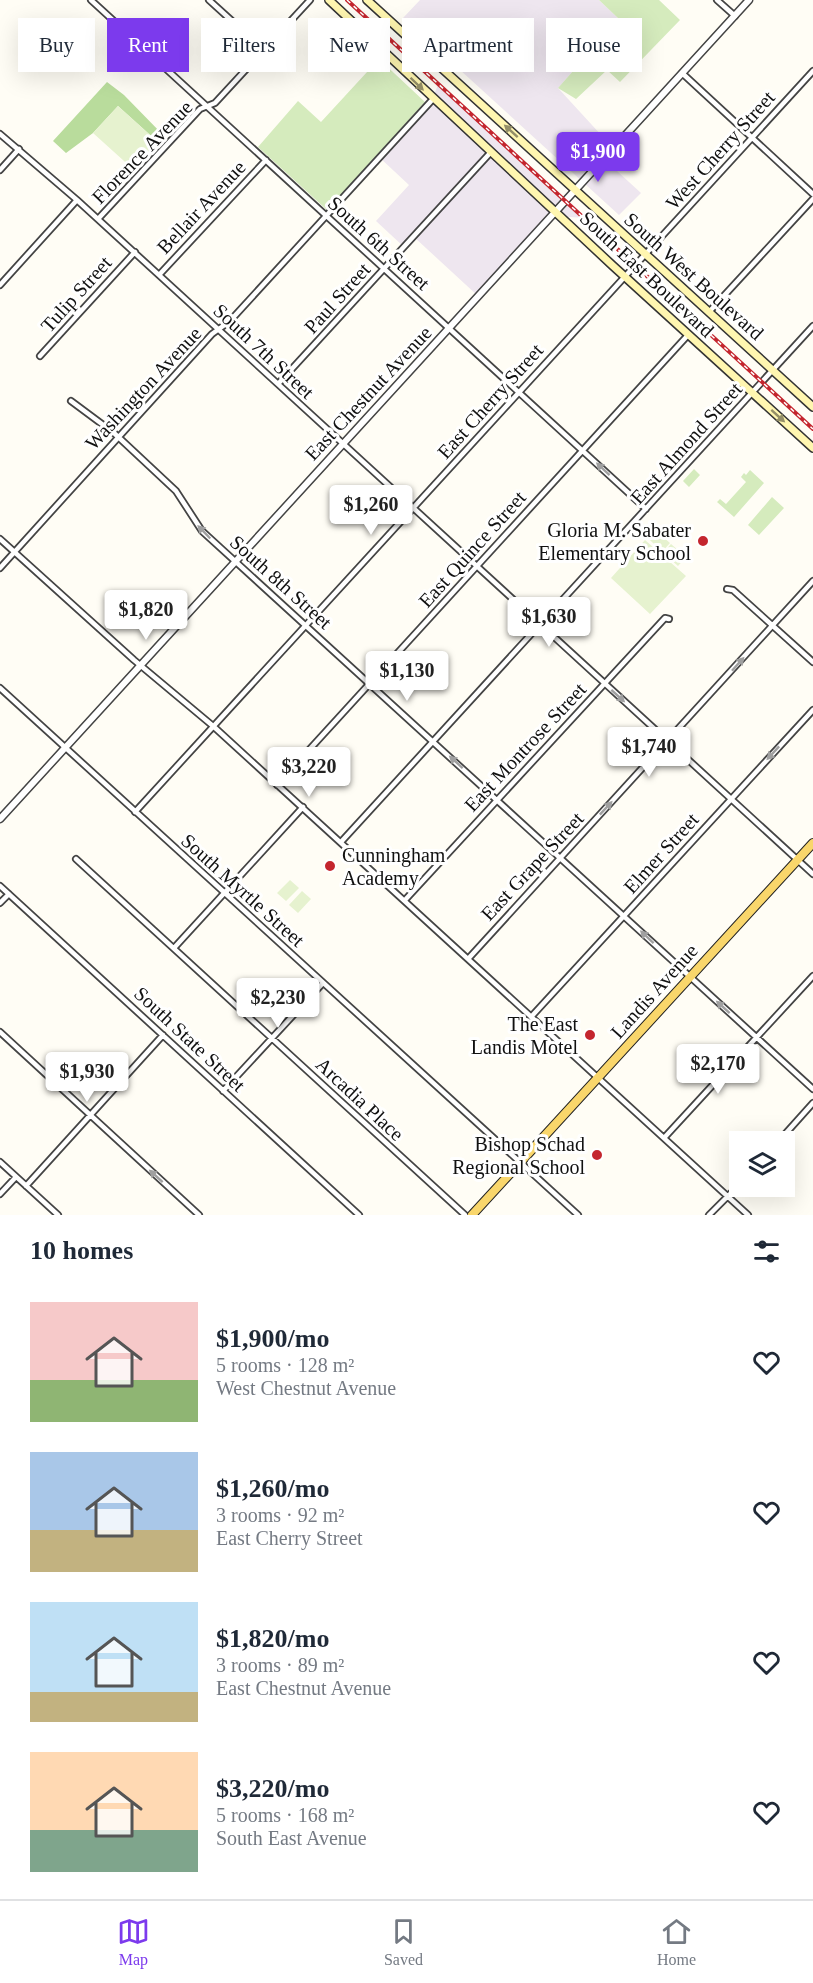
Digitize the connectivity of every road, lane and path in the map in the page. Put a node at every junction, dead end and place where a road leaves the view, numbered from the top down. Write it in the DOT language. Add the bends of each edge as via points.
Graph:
graph roads {
  1 [pos="91,0"];
  2 [pos="209,0"];
  3 [pos="310,0"];
  4 [pos="329,0"];
  5 [pos="367,0"];
  6 [pos="717,0"];
  7 [pos="749,0"];
  8 [pos="735,16"];
  9 [pos="229,18"];
  10 [pos="293,18"];
  11 [pos="813,71"];
  12 [pos="243,72"];
  13 [pos="682,73"];
  14 [pos="433,99"];
  15 [pos="207,106"];
  16 [pos="0,134"];
  17 [pos="751,137"];
  18 [pos="19,149"];
  19 [pos="491,152"];
  20 [pos="266,160"];
  21 [pos="0,170"];
  22 [pos="576,190"];
  23 [pos="813,194"];
  24 [pos="813,199"];
  25 [pos="77,200"];
  26 [pos="556,212"];
  27 [pos="326,215"];
  28 [pos="98,219"];
  29 [pos="135,252"];
  30 [pos="646,254"];
  31 [pos="384,268"];
  32 [pos="159,275"];
  33 [pos="625,277"];
  34 [pos="0,285"];
  35 [pos="709,312"];
  36 [pos="813,326"];
  37 [pos="450,327"];
  38 [pos="219,330"];
  39 [pos="688,335"];
  40 [pos="40,356"];
  41 [pos="773,370"];
  42 [pos="278,384"];
  43 [pos="520,392"];
  44 [pos="752,393"];
  45 [pos="71,401"];
  46 [pos="813,407"];
  47 [pos="118,437"];
  48 [pos="343,443"];
  49 [pos="813,448"];
  50 [pos="583,450"];
  51 [pos="413,508"];
  52 [pos="646,509"];
  53 [pos="0,539"];
  54 [pos="14,553"];
  55 [pos="236,561"];
  56 [pos="476,566"];
  57 [pos="0,568"];
  58 [pos="813,582"];
  59 [pos="727,589"];
  60 [pos="669,619"];
  61 [pos="540,624"];
  62 [pos="306,625"];
  63 [pos="773,625"];
  64 [pos="813,662"];
  65 [pos="141,665"];
  66 [pos="370,683"];
  67 [pos="604,683"];
  68 [pos="0,688"];
  69 [pos="813,710"];
  70 [pos="213,726"];
  71 [pos="433,741"];
  72 [pos="668,741"];
  73 [pos="65,747"];
  74 [pos="278,785"];
  75 [pos="497,799"];
  76 [pos="731,799"];
  77 [pos="303,807"];
  78 [pos="135,812"];
  79 [pos="0,819"];
  80 [pos="341,842"];
  81 [pos="813,843"];
  82 [pos="560,858"];
  83 [pos="76,859"];
  84 [pos="798,860"];
  85 [pos="813,874"];
  86 [pos="0,886"];
  87 [pos="224,893"];
  88 [pos="9,894"];
  89 [pos="405,900"];
  90 [pos="0,903"];
  91 [pos="624,916"];
  92 [pos="174,948"];
  93 [pos="468,959"];
  94 [pos="689,976"];
  95 [pos="813,976"];
  96 [pos="323,983"];
  97 [pos="531,1017"];
  98 [pos="0,1032"];
  99 [pos="163,1035"];
  100 [pos="272,1038"];
  101 [pos="757,1038"];
  102 [pos="597,1078"];
  103 [pos="813,1089"];
  104 [pos="223,1090"];
  105 [pos="813,1103"];
  106 [pos="90,1116"];
  107 [pos="788,1131"];
  108 [pos="664,1138"];
  109 [pos="0,1162"];
  110 [pos="519,1163"];
  111 [pos="16,1177"];
  112 [pos="27,1186"];
  113 [pos="0,1194"];
  114 [pos="728,1196"];
  115 [pos="58,1215"];
  116 [pos="199,1215"];
  117 [pos="359,1215"];
  118 [pos="465,1215"];
  119 [pos="472,1215"];
  120 [pos="578,1215"];
  121 [pos="710,1215"];
  122 [pos="748,1215"];
  1 -- 15 [label="street, South 6th Street"];
  2 -- 9 [label="street"];
  3 -- 10 [label="street, Florence Avenue"];
  4 -- 14 [label="main road, South East Boulevard, one-way"];
  22 -- 5 [label="main road, South West Boulevard, one-way"];
  6 -- 8 [label="street"];
  7 -- 8 [label="street, East Chestnut Avenue"];
  8 -- 13 [label="street, East Chestnut Avenue"];
  11 -- 17 [label="street, West Cherry Street"];
  12 -- 15 [label="street, Florence Avenue"];
  13 -- 17 [label="street"];
  13 -- 22 [label="street, East Chestnut Avenue"];
  14 -- 19 [label="main road, South East Boulevard"];
  14 -- 27 [label="street, Washington Avenue"];
  15 -- 20 [label="street, South 6th Street"];
  15 -- 28 [label="street, Florence Avenue"];
  16 -- 18 [label="street, South 7th Street"];
  17 -- 23 [label="street"];
  17 -- 30 [label="street, West Cherry Street"];
  18 -- 21 [label="street"];
  18 -- 25 [label="street, South 7th Street"];
  19 -- 26 [label="main road, South East Boulevard"];
  19 -- 31 [label="street, Paul Street"];
  20 -- 27 [label="street, South 6th Street"];
  20 -- 32 [label="street, Bellair Avenue"];
  22 -- 26 [label="street, East Chestnut Avenue"];
  22 -- 30 [label="main road, South West Boulevard"];
  24 -- 35 [label="street"];
  25 -- 28 [label="street, South 7th Street"];
  25 -- 34 [label="street, Florence Avenue"];
  26 -- 33 [label="main road, South East Boulevard"];
  26 -- 37 [label="street, East Chestnut Avenue"];
  27 -- 31 [label="street, South 6th Street"];
  27 -- 38 [label="street, Washington Avenue"];
  28 -- 29 [label="street, South 7th Street"];
  29 -- 32 [label="street, South 7th Street"];
  29 -- 40 [label="street, Tulip Street"];
  30 -- 33 [label="street, West Cherry Street"];
  30 -- 35 [label="main road, South West Boulevard"];
  31 -- 37 [label="street, South 6th Street"];
  31 -- 42 [label="street, Paul Street"];
  32 -- 38 [label="street, South 7th Street"];
  33 -- 39 [label="main road, South East Boulevard"];
  33 -- 43 [label="street, East Cherry Street"];
  35 -- 41 [label="main road, South West Boulevard"];
  36 -- 41 [label="street, East Almond Street"];
  37 -- 43 [label="street, South 6th Street"];
  37 -- 48 [label="street, East Chestnut Avenue"];
  38 -- 42 [label="street, South 7th Street"];
  38 -- 47 [label="street, Washington Avenue"];
  39 -- 44 [label="main road, South East Boulevard"];
  39 -- 50 [label="street, East Quince Street"];
  41 -- 44 [label="street, East Almond Street"];
  41 -- 46 [label="main road, South West Boulevard"];
  42 -- 48 [label="street, South 7th Street"];
  43 -- 50 [label="street, South 6th Street"];
  43 -- 51 [label="street, East Cherry Street"];
  44 -- 49 [label="main road, South East Boulevard, one-way"];
  44 -- 52 [label="street, East Almond Street"];
  45 -- 47 [label="street, South 8th Street"];
  47 -- 54 [label="street, Washington Avenue"];
  55 -- 47 [label="street, South 8th Street, one-way" via="202,531 176,491"];
  48 -- 51 [label="street, South 7th Street"];
  48 -- 55 [label="street, East Chestnut Avenue"];
  52 -- 50 [label="street, South 6th Street, one-way"];
  50 -- 56 [label="street, East Quince Street"];
  51 -- 56 [label="street, South 7th Street"];
  51 -- 62 [label="street, East Cherry Street"];
  52 -- 61 [label="street, East Almond Street"];
  53 -- 54 [label="street"];
  54 -- 57 [label="street, Washington Avenue"];
  54 -- 65 [label="street"];
  55 -- 62 [label="street, South 8th Street"];
  55 -- 65 [label="street, East Chestnut Avenue"];
  56 -- 61 [label="street, South 7th Street"];
  56 -- 66 [label="street, East Quince Street"];
  58 -- 63 [label="street, East Grape Street"];
  59 -- 63 [label="street"];
  60 -- 67 [label="street, East Montrose Street" via="665,618"];
  61 -- 67 [label="street, South 7th Street"];
  61 -- 71 [label="street, East Almond Street"];
  62 -- 66 [label="street, South 8th Street"];
  62 -- 70 [label="street, East Cherry Street"];
  63 -- 64 [label="street"];
  72 -- 63 [label="street, East Grape Street, one-way"];
  65 -- 70 [label="street"];
  65 -- 73 [label="street, East Chestnut Avenue"];
  66 -- 71 [label="street, South 8th Street"];
  66 -- 74 [label="street, East Quince Street"];
  67 -- 72 [label="street, South 7th Street, one-way"];
  67 -- 75 [label="street, East Montrose Street"];
  68 -- 73 [label="street, South Myrtle Street"];
  69 -- 76 [label="street, Elmer Street, one-way"];
  70 -- 74 [label="street"];
  70 -- 78 [label="street, East Cherry Street"];
  75 -- 71 [label="street, South 8th Street, one-way"];
  71 -- 80 [label="street, East Almond Street"];
  72 -- 76 [label="street, South 7th Street"];
  82 -- 72 [label="street, East Grape Street, one-way"];
  73 -- 78 [label="street, South Myrtle Street"];
  73 -- 79 [label="street, East Chestnut Avenue"];
  74 -- 77 [label="street"];
  75 -- 82 [label="street, South 8th Street"];
  75 -- 89 [label="street, East Montrose Street"];
  76 -- 84 [label="street, South 7th Street"];
  76 -- 91 [label="street, Elmer Street"];
  77 -- 80 [label="street"];
  77 -- 87 [label="street"];
  78 -- 87 [label="street, South Myrtle Street"];
  80 -- 89 [label="street"];
  81 -- 84 [label="main road, Landis Avenue"];
  82 -- 91 [label="street, South 8th Street"];
  82 -- 93 [label="street, East Grape Street"];
  83 -- 92 [label="street, Arcadia Place"];
  84 -- 85 [label="street, South 7th Street"];
  84 -- 94 [label="main road, Landis Avenue"];
  86 -- 88 [label="street, South State Street"];
  87 -- 92 [label="street"];
  87 -- 96 [label="street, South Myrtle Street"];
  88 -- 90 [label="street"];
  88 -- 99 [label="street, South State Street"];
  89 -- 93 [label="street"];
  94 -- 91 [label="street, South 8th Street, one-way"];
  91 -- 97 [label="street, Elmer Street"];
  92 -- 100 [label="street, Arcadia Place"];
  93 -- 97 [label="street"];
  101 -- 94 [label="street, South 8th Street, one-way"];
  94 -- 102 [label="main road, Landis Avenue"];
  95 -- 101 [label="street"];
  96 -- 100 [label="street"];
  96 -- 110 [label="street, South Myrtle Street"];
  97 -- 102 [label="street"];
  98 -- 106 [label="street"];
  99 -- 104 [label="street, South State Street"];
  99 -- 106 [label="street"];
  100 -- 104 [label="street"];
  100 -- 118 [label="street, Arcadia Place"];
  101 -- 103 [label="street, South 8th Street"];
  101 -- 108 [label="street"];
  102 -- 108 [label="street"];
  102 -- 110 [label="main road, Landis Avenue"];
  104 -- 117 [label="street, South State Street"];
  105 -- 107 [label="street"];
  106 -- 112 [label="street"];
  116 -- 106 [label="street, one-way"];
  108 -- 114 [label="street"];
  109 -- 111 [label="street"];
  110 -- 119 [label="main road, Landis Avenue"];
  110 -- 120 [label="street, South Myrtle Street"];
  111 -- 112 [label="street"];
  111 -- 113 [label="street"];
  112 -- 115 [label="street"];
  114 -- 121 [label="street"];
  114 -- 122 [label="street"];
}
